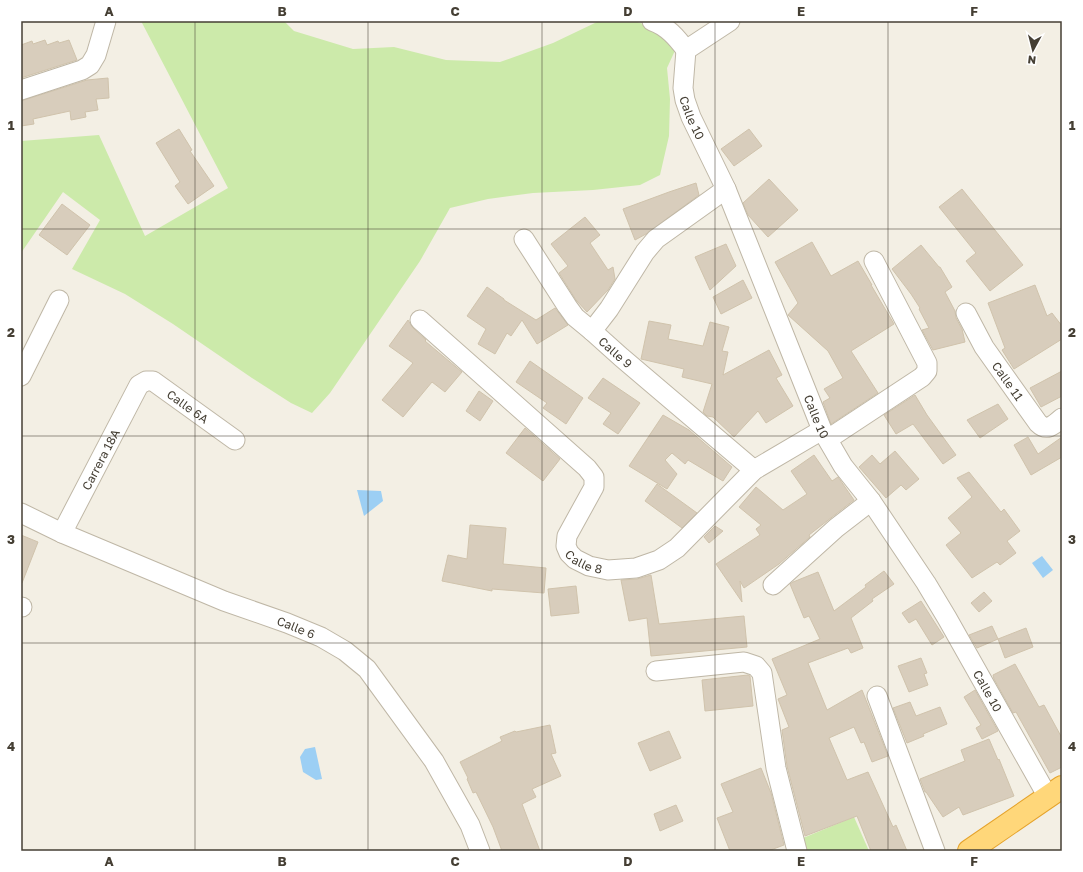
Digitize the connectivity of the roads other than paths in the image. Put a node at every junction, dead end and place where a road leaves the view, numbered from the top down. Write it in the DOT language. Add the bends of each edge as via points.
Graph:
graph roads {
  1 [pos="106,21"];
  2 [pos="652,21"];
  3 [pos="730,21"];
  4 [pos="686,50"];
  5 [pos="21,90"];
  6 [pos="726,189"];
  7 [pos="524,239"];
  8 [pos="874,261"];
  9 [pos="59,300"];
  10 [pos="966,313"];
  11 [pos="420,320"];
  12 [pos="592,331"];
  13 [pos="21,376"];
  14 [pos="139,385"];
  15 [pos="1062,418"];
  16 [pos="825,435"];
  17 [pos="236,440"];
  18 [pos="754,470"];
  19 [pos="871,501"];
  20 [pos="21,513"];
  21 [pos="62,533"];
  22 [pos="773,585"];
  23 [pos="656,671"];
  24 [pos="877,696"];
  25 [pos="1055,792"];
  26 [pos="480,851"];
  27 [pos="797,851"];
  28 [pos="935,851"];
  29 [pos="969,851"];
  1 -- 5 [label="street" via="96,55 90,65"];
  2 -- 4 [label="street" via="673,34"];
  3 -- 4 [label="street"];
  4 -- 6 [label="street, Calle 10" via="683,88 685,100"];
  6 -- 12 [label="street, Calle 9" via="656,239"];
  6 -- 16 [label="street, Calle 10"];
  7 -- 12 [label="street" via="575,317"];
  8 -- 16 [label="street, Calle 8" via="927,363 927,371 922,377"];
  9 -- 13 [label="street"];
  10 -- 15 [label="street, Calle 11" via="984,348 1038,423 1048,428"];
  11 -- 18 [label="street, Calle 8" via="594,477 594,487 567,536 566,546 575,559 589,566 608,570 636,568 659,560 677,548"];
  12 -- 18 [label="street, Calle 9"];
  14 -- 17 [label="street, Calle 6A" via="153,381"];
  14 -- 21 [label="street, Carrera 18A"];
  16 -- 18 [label="street, Calle 8"];
  16 -- 19 [label="street, Calle 10" via="843,466"];
  19 -- 22 [label="street"];
  19 -- 25 [label="street, Calle 10" via="926,583"];
  20 -- 21 [label="street, Calle 6"];
  21 -- 26 [label="street, Calle 6" via="224,601 321,637 346,651 367,669 434,761 470,826"];
  23 -- 27 [label="street" via="744,662 756,666 762,673 776,768"];
  24 -- 28 [label="street"];
  25 -- 29 [label="highway"];
}
